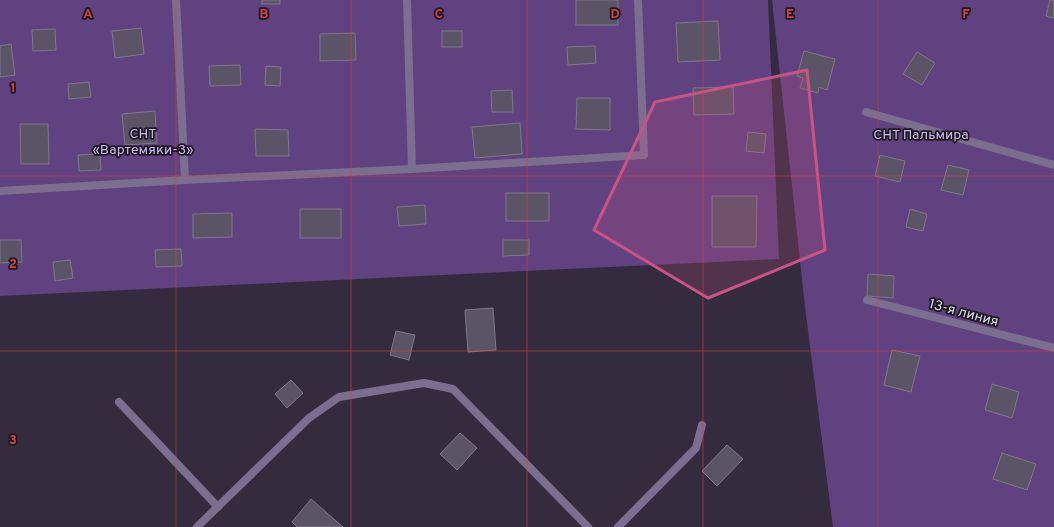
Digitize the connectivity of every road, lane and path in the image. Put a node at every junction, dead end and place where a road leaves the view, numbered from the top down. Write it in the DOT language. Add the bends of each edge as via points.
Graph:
graph roads {
  1 [pos="176,0"];
  2 [pos="407,0"];
  3 [pos="638,0"];
  4 [pos="866,112"];
  5 [pos="1054,165"];
  6 [pos="412,169"];
  7 [pos="184,180"];
  8 [pos="0,191"];
  9 [pos="867,300"];
  10 [pos="1054,348"];
  11 [pos="119,402"];
  12 [pos="702,426"];
  13 [pos="218,507"];
  14 [pos="197,527"];
  15 [pos="588,527"];
  16 [pos="618,527"];
  1 -- 7 [label="street"];
  2 -- 6 [label="street"];
  3 -- 6 [label="street" via="644,154"];
  4 -- 5 [label="street"];
  6 -- 7 [label="street"];
  7 -- 8 [label="street"];
  9 -- 10 [label="street, 13-я линия"];
  11 -- 13 [label="street"];
  12 -- 16 [label="street" via="696,448"];
  13 -- 14 [label="street"];
  13 -- 15 [label="street" via="309,418 339,397 424,383 453,389"];
}
